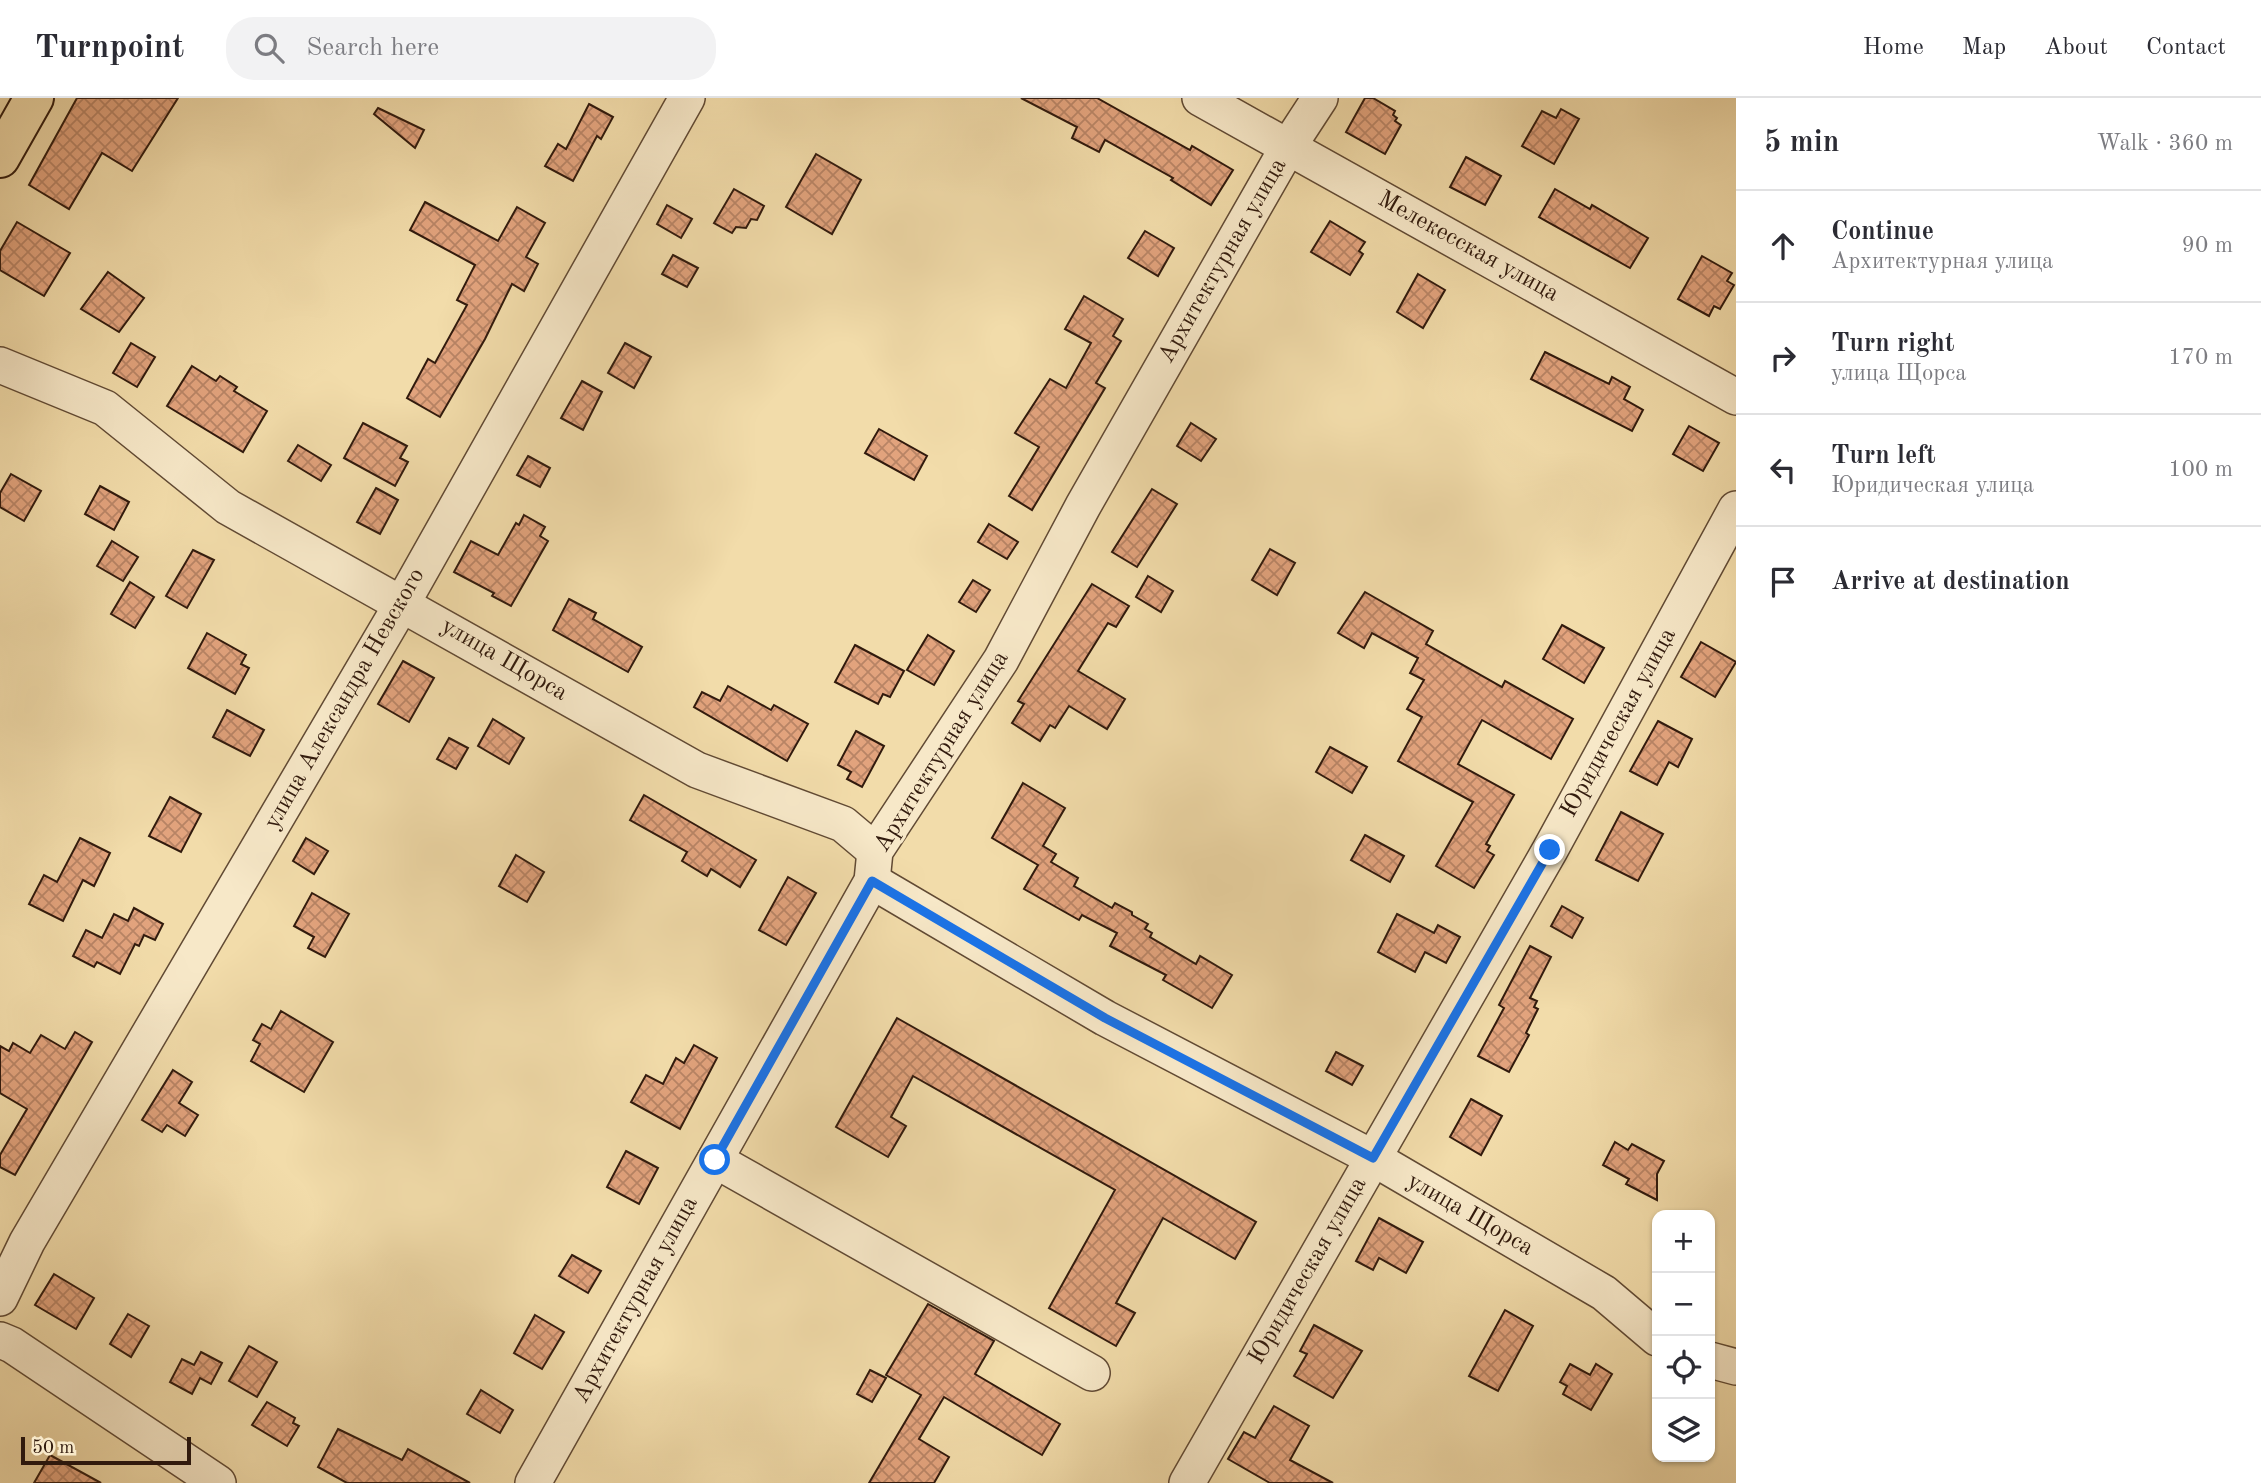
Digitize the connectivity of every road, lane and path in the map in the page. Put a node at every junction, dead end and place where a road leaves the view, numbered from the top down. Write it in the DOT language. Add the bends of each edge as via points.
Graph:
graph roads {
  1 [pos="34,98"];
  2 [pos="687,98"];
  3 [pos="1200,98"];
  4 [pos="1320,98"];
  5 [pos="1288,147"];
  6 [pos="0,158"];
  7 [pos="0,365"];
  8 [pos="1736,397"];
  9 [pos="1736,509"];
  10 [pos="403,602"];
  11 [pos="873,866"];
  12 [pos="1373,1158"];
  13 [pos="715,1160"];
  14 [pos="0,1298"];
  15 [pos="1655,1336"];
  16 [pos="0,1340"];
  17 [pos="1715,1361"];
  18 [pos="1736,1367"];
  19 [pos="1092,1373"];
  20 [pos="218,1483"];
  21 [pos="533,1483"];
  22 [pos="1187,1483"];
  1 -- 6 [label="main road"];
  2 -- 10 [label="street, улица Александра Невского"];
  3 -- 5 [label="street, Мелекесская улица"];
  4 -- 5 [label="street, Архитектурная улица"];
  5 -- 8 [label="street, Мелекесская улица"];
  5 -- 11 [label="street, Архитектурная улица" via="1083,506 1001,660"];
  7 -- 10 [label="street, улица Щорса" via="105,408 229,507"];
  9 -- 12 [label="street, Юридическая улица" via="1550,850"];
  10 -- 11 [label="street, улица Щорса" via="697,770 843,824"];
  10 -- 14 [label="street, улица Александра Невского" via="27,1242"];
  11 -- 12 [label="street, улица Щорса" via="1105,1018"];
  11 -- 13 [label="street, Архитектурная улица"];
  12 -- 15 [label="street, улица Щорса" via="1604,1293"];
  12 -- 22 [label="street, Юридическая улица"];
  13 -- 19 [label="street"];
  13 -- 21 [label="street, Архитектурная улица"];
  16 -- 20 [label="street"];
  17 -- 18 [label="street"];
}
